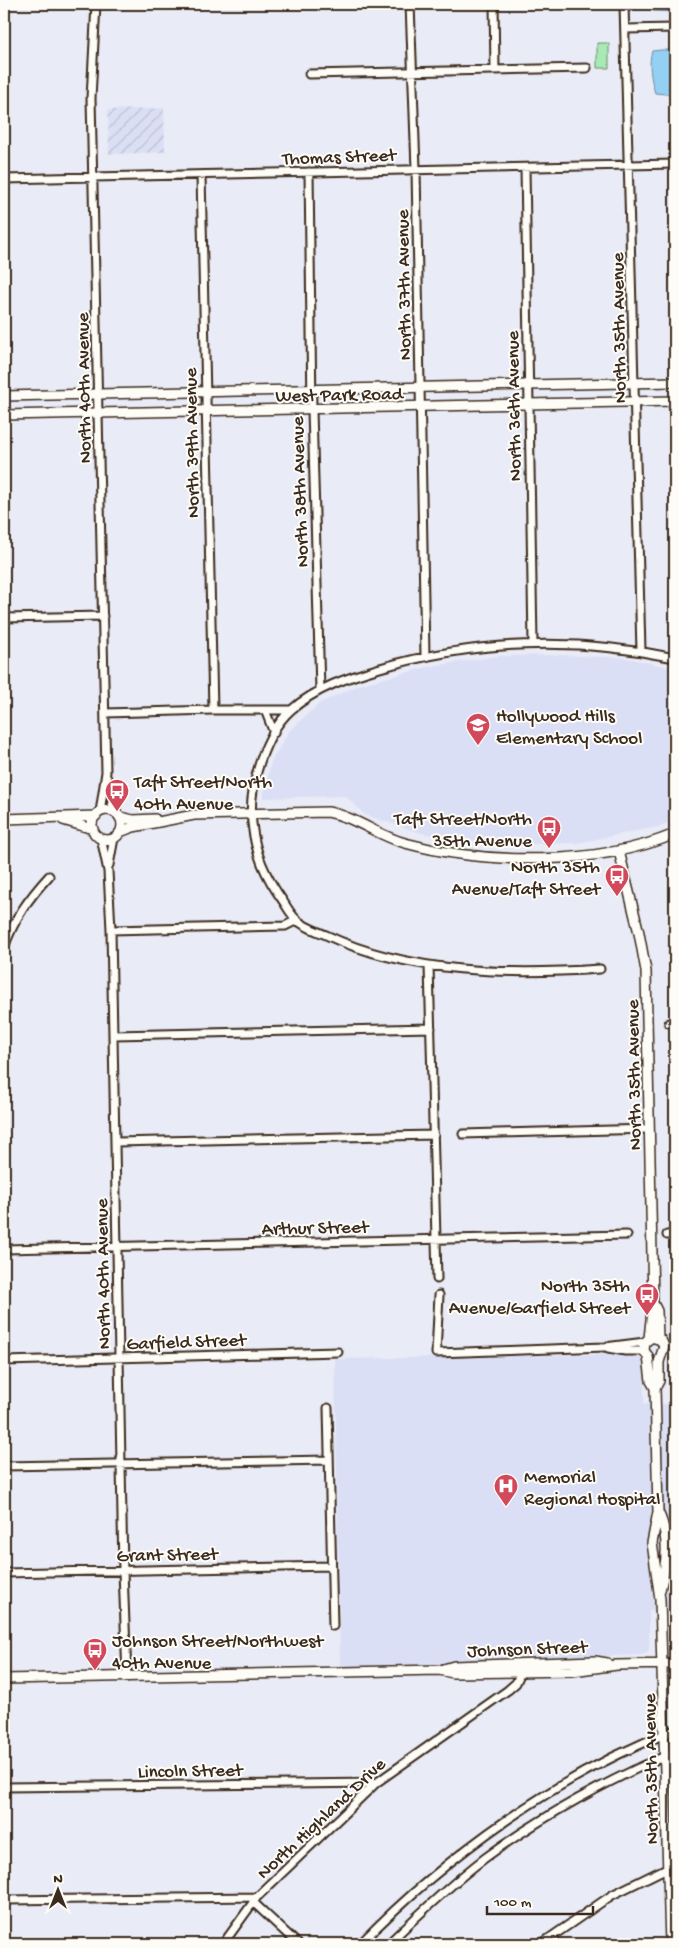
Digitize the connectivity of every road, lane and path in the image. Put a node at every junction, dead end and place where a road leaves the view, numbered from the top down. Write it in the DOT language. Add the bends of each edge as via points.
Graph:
graph roads {
  1 [pos="96,4"];
  2 [pos="410,4"];
  3 [pos="494,4"];
  4 [pos="624,4"];
  5 [pos="675,28"];
  6 [pos="625,29"];
  7 [pos="587,68"];
  8 [pos="495,70"];
  9 [pos="413,72"];
  10 [pos="309,74"];
  11 [pos="675,164"];
  12 [pos="630,166"];
  13 [pos="525,168"];
  14 [pos="416,169"];
  15 [pos="309,172"];
  16 [pos="201,175"];
  17 [pos="93,177"];
  18 [pos="4,179"];
  19 [pos="675,382"];
  20 [pos="634,383"];
  21 [pos="527,385"];
  22 [pos="420,387"];
  23 [pos="312,390"];
  24 [pos="205,392"];
  25 [pos="98,394"];
  26 [pos="4,396"];
  27 [pos="675,401"];
  28 [pos="635,402"];
  29 [pos="528,404"];
  30 [pos="421,407"];
  31 [pos="312,410"];
  32 [pos="205,412"];
  33 [pos="98,414"];
  34 [pos="4,415"];
  35 [pos="103,616"];
  36 [pos="4,618"];
  37 [pos="533,643"];
  38 [pos="642,651"];
  39 [pos="425,656"];
  40 [pos="675,658"];
  41 [pos="320,690"];
  42 [pos="213,710"];
  43 [pos="265,710"];
  44 [pos="290,710"];
  45 [pos="105,714"];
  46 [pos="274,733"];
  47 [pos="106,772"];
  48 [pos="251,813"];
  49 [pos="98,814"];
  50 [pos="117,815"];
  51 [pos="54,817"];
  52 [pos="4,819"];
  53 [pos="166,820"];
  54 [pos="93,829"];
  55 [pos="675,834"];
  56 [pos="117,835"];
  57 [pos="101,838"];
  58 [pos="619,851"];
  59 [pos="108,870"];
  60 [pos="49,876"];
  61 [pos="297,920"];
  62 [pos="8,926"];
  63 [pos="112,930"];
  64 [pos="4,948"];
  65 [pos="429,965"];
  66 [pos="600,969"];
  67 [pos="430,1028"];
  68 [pos="114,1035"];
  69 [pos="649,1129"];
  70 [pos="464,1134"];
  71 [pos="434,1135"];
  72 [pos="116,1142"];
  73 [pos="667,1234"];
  74 [pos="675,1234"];
  75 [pos="627,1235"];
  76 [pos="436,1240"];
  77 [pos="118,1246"];
  78 [pos="4,1249"];
  79 [pos="436,1278"];
  80 [pos="439,1295"];
  81 [pos="649,1345"];
  82 [pos="338,1352"];
  83 [pos="660,1355"];
  84 [pos="119,1358"];
  85 [pos="4,1361"];
  86 [pos="655,1388"];
  87 [pos="328,1408"];
  88 [pos="329,1460"];
  89 [pos="122,1463"];
  90 [pos="4,1466"];
  91 [pos="658,1512"];
  92 [pos="331,1566"];
  93 [pos="123,1571"];
  94 [pos="4,1573"];
  95 [pos="659,1593"];
  96 [pos="333,1626"];
  97 [pos="663,1664"];
  98 [pos="675,1664"];
  99 [pos="617,1665"];
  100 [pos="439,1670"];
  101 [pos="521,1672"];
  102 [pos="127,1677"];
  103 [pos="4,1679"];
  104 [pos="675,1730"];
  105 [pos="665,1734"];
  106 [pos="675,1752"];
  107 [pos="665,1756"];
  108 [pos="376,1783"];
  109 [pos="4,1787"];
  110 [pos="671,1865"];
  111 [pos="255,1899"];
  112 [pos="4,1900"];
  113 [pos="671,1940"];
  114 [pos="223,1944"];
  115 [pos="298,1944"];
  116 [pos="360,1944"];
  117 [pos="388,1944"];
  118 [pos="541,1944"];
  1 -- 17 [label="street, North 40th Avenue"];
  2 -- 9 [label="street, North 37th Avenue"];
  3 -- 8 [label="street"];
  4 -- 6 [label="street, North 35th Avenue"];
  5 -- 6 [label="street"];
  6 -- 12 [label="street, North 35th Avenue"];
  7 -- 8 [label="street"];
  8 -- 9 [label="street"];
  9 -- 10 [label="street"];
  9 -- 14 [label="street, North 37th Avenue"];
  11 -- 12 [label="street, Thomas Street"];
  12 -- 13 [label="street, Thomas Street"];
  12 -- 20 [label="street, North 35th Avenue"];
  13 -- 14 [label="street, Thomas Street"];
  13 -- 21 [label="street, North 36th Avenue"];
  14 -- 15 [label="street, Thomas Street"];
  14 -- 22 [label="street, North 37th Avenue"];
  15 -- 16 [label="street, Thomas Street"];
  15 -- 23 [label="street, North 38th Avenue"];
  16 -- 17 [label="street, Thomas Street"];
  16 -- 24 [label="street, North 39th Avenue"];
  17 -- 18 [label="street, Thomas Street"];
  17 -- 25 [label="street, North 40th Avenue"];
  19 -- 20 [label="street, West Park Road"];
  20 -- 21 [label="street, West Park Road"];
  20 -- 28 [label="street, North 35th Avenue"];
  21 -- 22 [label="street, West Park Road"];
  21 -- 29 [label="street, North 36th Avenue"];
  22 -- 23 [label="street, West Park Road"];
  22 -- 30 [label="street, North 37th Avenue"];
  23 -- 24 [label="street, West Park Road"];
  23 -- 31 [label="street, North 38th Avenue"];
  24 -- 25 [label="street, West Park Road"];
  24 -- 32 [label="street, North 39th Avenue"];
  25 -- 26 [label="street, West Park Road"];
  25 -- 33 [label="street, North 40th Avenue"];
  27 -- 28 [label="street, West Park Road"];
  28 -- 29 [label="street, West Park Road"];
  28 -- 38 [label="street, North 35th Avenue"];
  29 -- 30 [label="street, West Park Road"];
  29 -- 37 [label="street, North 36th Avenue"];
  30 -- 31 [label="street, West Park Road"];
  30 -- 39 [label="street, North 37th Avenue"];
  31 -- 32 [label="street, West Park Road"];
  31 -- 41 [label="street, North 38th Avenue"];
  32 -- 33 [label="street, West Park Road"];
  32 -- 42 [label="street, North 39th Avenue"];
  33 -- 34 [label="street, West Park Road"];
  33 -- 35 [label="street, North 40th Avenue"];
  35 -- 36 [label="street"];
  35 -- 45 [label="street, North 40th Avenue"];
  37 -- 38 [label="street"];
  37 -- 39 [label="street"];
  38 -- 40 [label="street"];
  39 -- 41 [label="street" via="370,671"];
  41 -- 44 [label="street"];
  42 -- 43 [label="street"];
  42 -- 45 [label="street"];
  43 -- 44 [label="street"];
  43 -- 46 [label="street"];
  44 -- 46 [label="street"];
  45 -- 47 [label="street, North 40th Avenue"];
  46 -- 48 [label="street" via="256,775"];
  47 -- 49 [label="street, North 40th Avenue"];
  47 -- 50 [label="street, North 40th Avenue"];
  48 -- 53 [label="street" via="194,815"];
  48 -- 58 [label="street" via="340,814 404,843 492,857 557,859"];
  48 -- 61 [label="street" via="258,857 269,882"];
  49 -- 50 [label="street" via="106,810"];
  49 -- 51 [label="street"];
  49 -- 54 [label="street"];
  50 -- 53 [label="street" via="133,820"];
  50 -- 56 [label="street" via="122,824"];
  51 -- 52 [label="street"];
  51 -- 54 [label="street"];
  53 -- 56 [label="street" via="133,827"];
  54 -- 57 [label="street"];
  55 -- 58 [label="street"];
  56 -- 57 [label="street"];
  56 -- 59 [label="street, North 40th Avenue"];
  57 -- 59 [label="street, North 40th Avenue"];
  58 -- 69 [label="street, North 35th Avenue" via="646,971"];
  59 -- 63 [label="street, North 40th Avenue"];
  60 -- 62 [label="street"];
  61 -- 63 [label="street" via="285,926"];
  61 -- 65 [label="street" via="340,942"];
  62 -- 64 [label="street"];
  63 -- 68 [label="street, North 40th Avenue"];
  65 -- 66 [label="street" via="505,972"];
  65 -- 67 [label="street"];
  67 -- 68 [label="street"];
  67 -- 71 [label="street"];
  68 -- 72 [label="street, North 40th Avenue"];
  69 -- 70 [label="street"];
  69 -- 81 [label="street, North 35th Avenue" via="653,1302"];
  71 -- 72 [label="street"];
  71 -- 76 [label="street"];
  72 -- 77 [label="street, North 40th Avenue"];
  73 -- 74 [label="street"];
  75 -- 76 [label="street, Arthur Street"];
  76 -- 77 [label="street, Arthur Street"];
  76 -- 79 [label="street"];
  77 -- 78 [label="street, Arthur Street"];
  77 -- 84 [label="street, North 40th Avenue"];
  80 -- 81 [label="street" via="436,1353"];
  81 -- 83 [label="street" via="654,1358"];
  81 -- 83 [label="street, North 35th Avenue" via="664,1346"];
  81 -- 86 [label="street, North 35th Avenue" via="651,1381"];
  82 -- 84 [label="street, Garfield Street"];
  83 -- 86 [label="street, North 35th Avenue" via="659,1381"];
  84 -- 85 [label="street, Garfield Street"];
  84 -- 89 [label="street, North 40th Avenue"];
  86 -- 91 [label="street, North 35th Avenue"];
  87 -- 88 [label="street"];
  88 -- 89 [label="street"];
  88 -- 92 [label="street"];
  89 -- 90 [label="street"];
  89 -- 93 [label="street, North 40th Avenue"];
  91 -- 95 [label="street, North 35th Avenue" via="652,1544"];
  91 -- 95 [label="street, North 35th Avenue" via="664,1524 666,1570"];
  92 -- 93 [label="street, Grant Street"];
  92 -- 96 [label="street"];
  93 -- 94 [label="street, Grant Street"];
  93 -- 102 [label="street, North 40th Avenue"];
  95 -- 97 [label="street, North 35th Avenue"];
  97 -- 98 [label="street, Johnson Street"];
  97 -- 99 [label="street, Johnson Street"];
  97 -- 105 [label="street, North 35th Avenue"];
  99 -- 100 [label="street, Johnson Street" via="595,1661 521,1663 454,1666"];
  99 -- 101 [label="street, Johnson Street" via="572,1671"];
  100 -- 101 [label="street, Johnson Street" via="453,1673"];
  100 -- 102 [label="street, Johnson Street"];
  101 -- 108 [label="street, North Highland Drive" via="508,1690"];
  102 -- 103 [label="street, Johnson Street"];
  104 -- 105 [label="street"];
  105 -- 107 [label="street, North 35th Avenue"];
  105 -- 116 [label="street" via="543,1796 469,1847"];
  106 -- 107 [label="street"];
  107 -- 110 [label="street, North 35th Avenue"];
  107 -- 117 [label="street" via="602,1786 486,1858"];
  108 -- 109 [label="street, Lincoln Street"];
  108 -- 111 [label="street, North Highland Drive"];
  110 -- 113 [label="street, North 35th Avenue"];
  110 -- 118 [label="street" via="612,1895"];
  111 -- 112 [label="street"];
  111 -- 114 [label="street, North Highland Drive"];
  111 -- 115 [label="street"];
}
